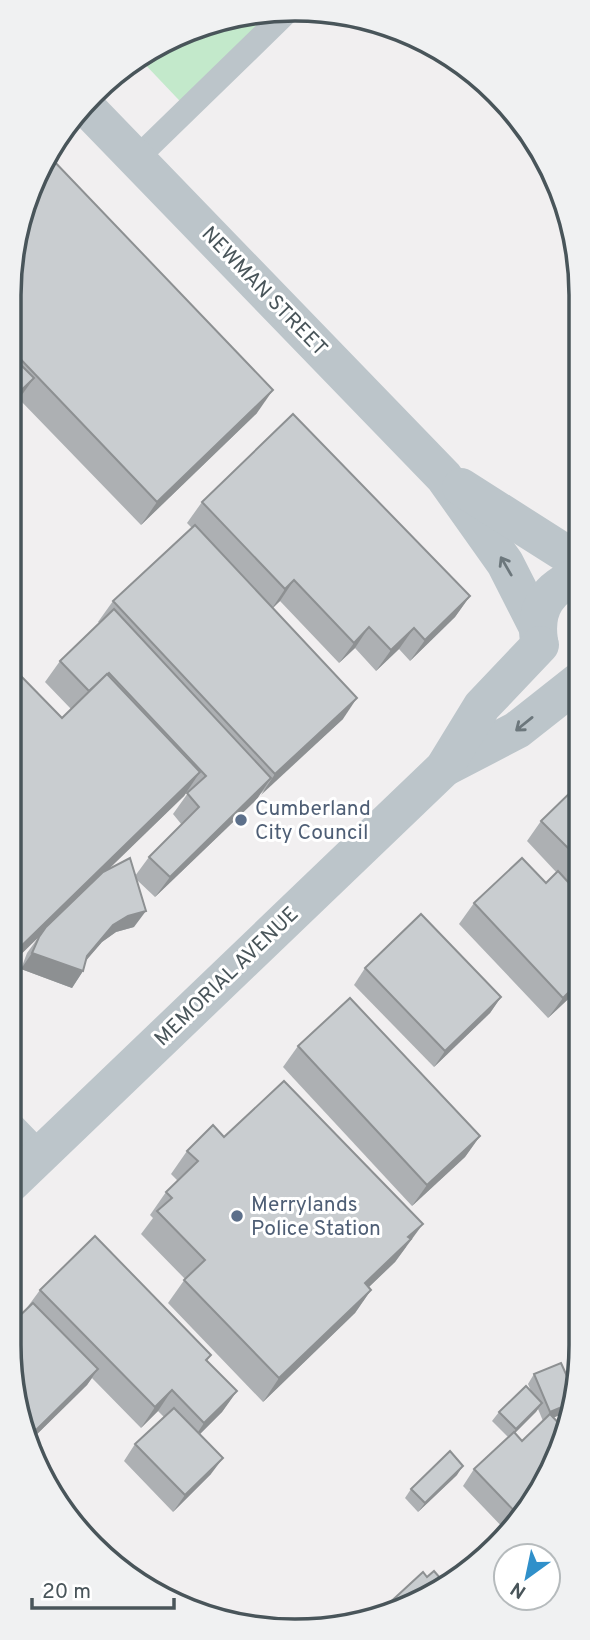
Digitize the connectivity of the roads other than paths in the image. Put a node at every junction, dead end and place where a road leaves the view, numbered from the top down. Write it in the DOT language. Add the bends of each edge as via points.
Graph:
graph roads {
  1 [pos="277,22"];
  2 [pos="91,112"];
  3 [pos="137,158"];
  4 [pos="444,477"];
  5 [pos="569,556"];
  6 [pos="569,580"];
  7 [pos="538,636"];
  8 [pos="569,678"];
  9 [pos="569,690"];
  10 [pos="444,768"];
  11 [pos="21,1133"];
  12 [pos="41,1154"];
  13 [pos="21,1173"];
  1 -- 3 [label="lane"];
  2 -- 3 [label="street, NEWMAN STREET"];
  3 -- 4 [label="street, NEWMAN STREET"];
  4 -- 5 [label="street, NEWMAN STREET"];
  7 -- 4 [label="street, NEWMAN STREET, one-way" via="505,563"];
  6 -- 7 [label="street" via="541,607"];
  7 -- 8 [label="street, NEWMAN STREET" via="548,662"];
  7 -- 10 [label="street, MEMORIAL AVENUE" via="482,706"];
  9 -- 10 [label="street, MEMORIAL AVENUE, one-way" via="517,730"];
  10 -- 12 [label="street, MEMORIAL AVENUE"];
  11 -- 12 [label="lane"];
  12 -- 13 [label="street, MEMORIAL AVENUE"];
}
